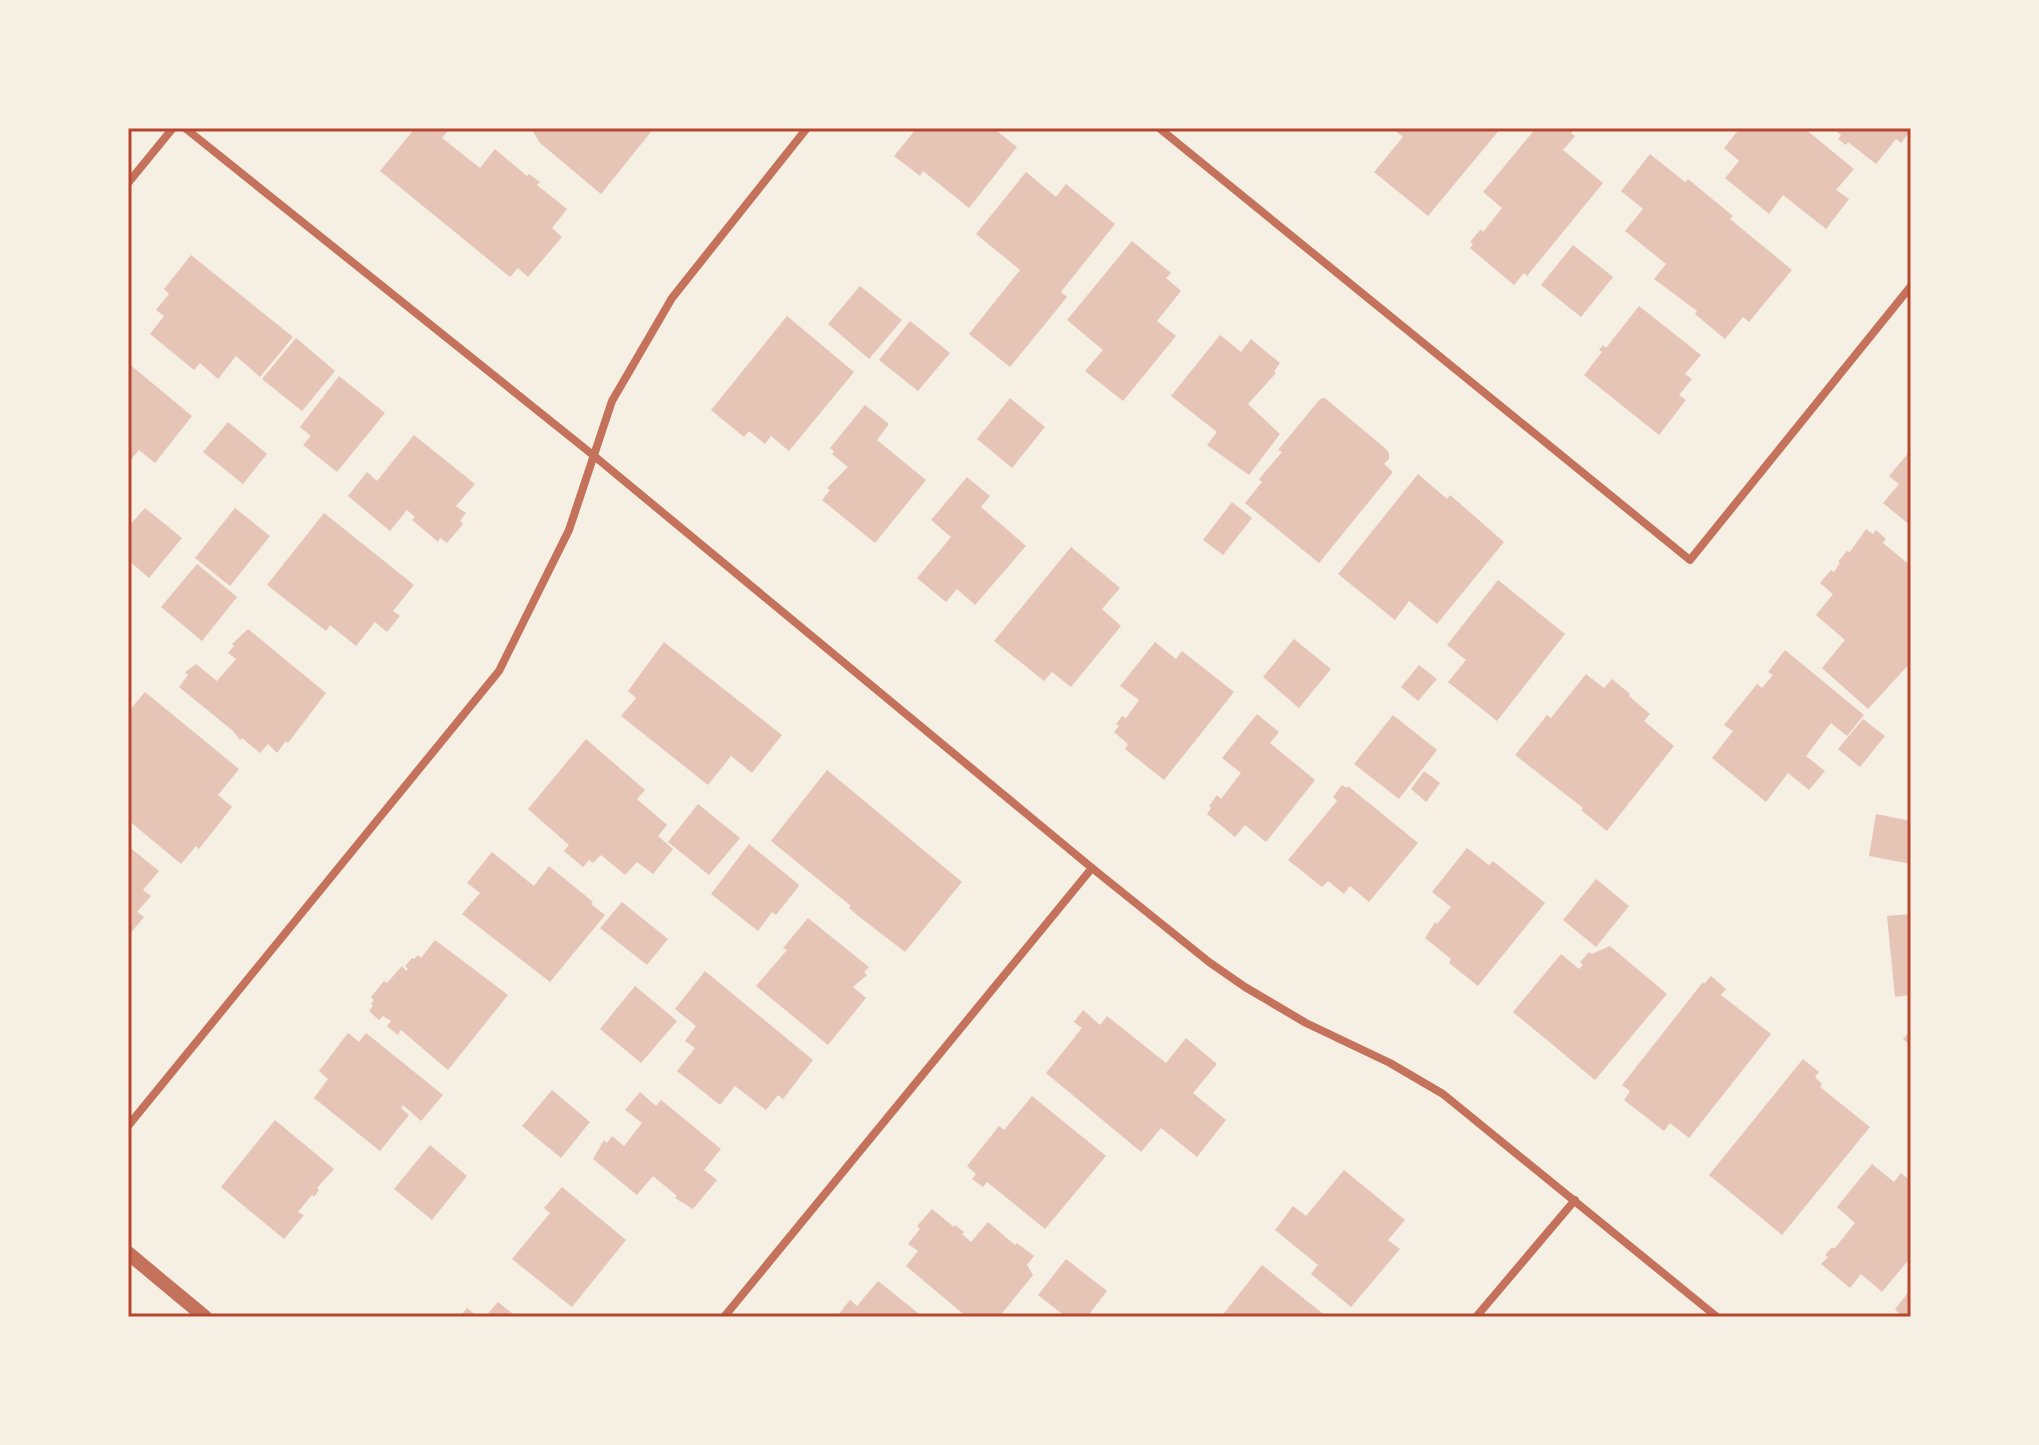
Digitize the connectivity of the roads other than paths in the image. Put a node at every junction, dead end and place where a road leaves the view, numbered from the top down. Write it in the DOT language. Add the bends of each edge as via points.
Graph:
graph roads {
  1 [pos="173,128"];
  2 [pos="185,128"];
  3 [pos="807,128"];
  4 [pos="1159,128"];
  5 [pos="128,183"];
  6 [pos="1911,286"];
  7 [pos="593,455"];
  8 [pos="1092,868"];
  9 [pos="128,1126"];
  10 [pos="1575,1200"];
  11 [pos="128,1253"];
  12 [pos="205,1317"];
  13 [pos="724,1317"];
  14 [pos="1476,1317"];
  15 [pos="1717,1317"];
  1 -- 5 [label="street"];
  2 -- 7 [label="street"];
  3 -- 7 [label="street" via="672,298 612,401"];
  4 -- 6 [label="street" via="1690,560"];
  7 -- 8 [label="street"];
  7 -- 9 [label="street" via="569,530 499,671"];
  8 -- 10 [label="street" via="1245,987 1443,1094"];
  8 -- 13 [label="street"];
  10 -- 14 [label="street"];
  10 -- 15 [label="street"];
  11 -- 12 [label="street"];
}
